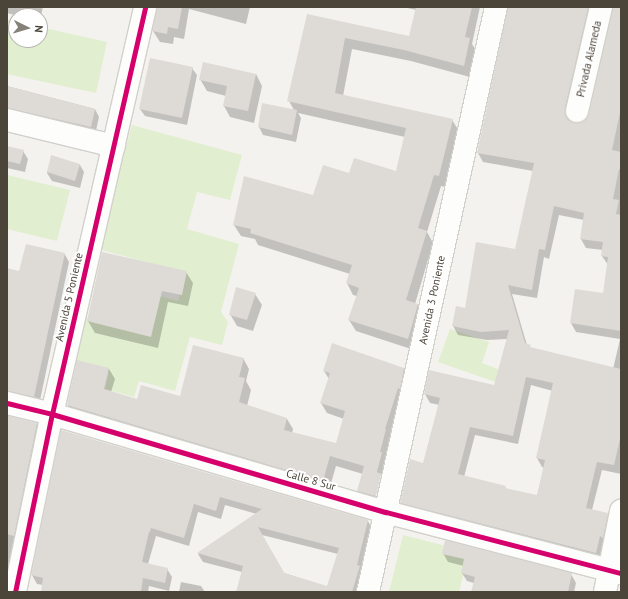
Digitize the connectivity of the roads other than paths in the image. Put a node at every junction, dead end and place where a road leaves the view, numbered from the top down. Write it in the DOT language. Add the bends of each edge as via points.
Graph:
graph roads {
  1 [pos="145,7"];
  2 [pos="496,7"];
  3 [pos="601,7"];
  4 [pos="577,111"];
  5 [pos="7,120"];
  6 [pos="114,146"];
  7 [pos="7,403"];
  8 [pos="52,414"];
  9 [pos="621,511"];
  10 [pos="386,512"];
  11 [pos="616,572"];
  12 [pos="15,592"];
  13 [pos="368,592"];
  14 [pos="605,592"];
  1 -- 6 [label="street, Avenida 5 Poniente"];
  2 -- 10 [label="street, Avenida 3 Poniente"];
  3 -- 4 [label="street, Privada Alameda"];
  5 -- 6 [label="street"];
  6 -- 8 [label="street, Avenida 5 Poniente"];
  7 -- 8 [label="street, Calle 8 Sur"];
  8 -- 10 [label="street, Calle 8 Sur"];
  8 -- 12 [label="street, Avenida 5 Poniente"];
  9 -- 11 [label="street"];
  10 -- 11 [label="street, Calle 8 Sur"];
  10 -- 13 [label="street, Avenida 3 Poniente"];
  11 -- 14 [label="street"];
}
